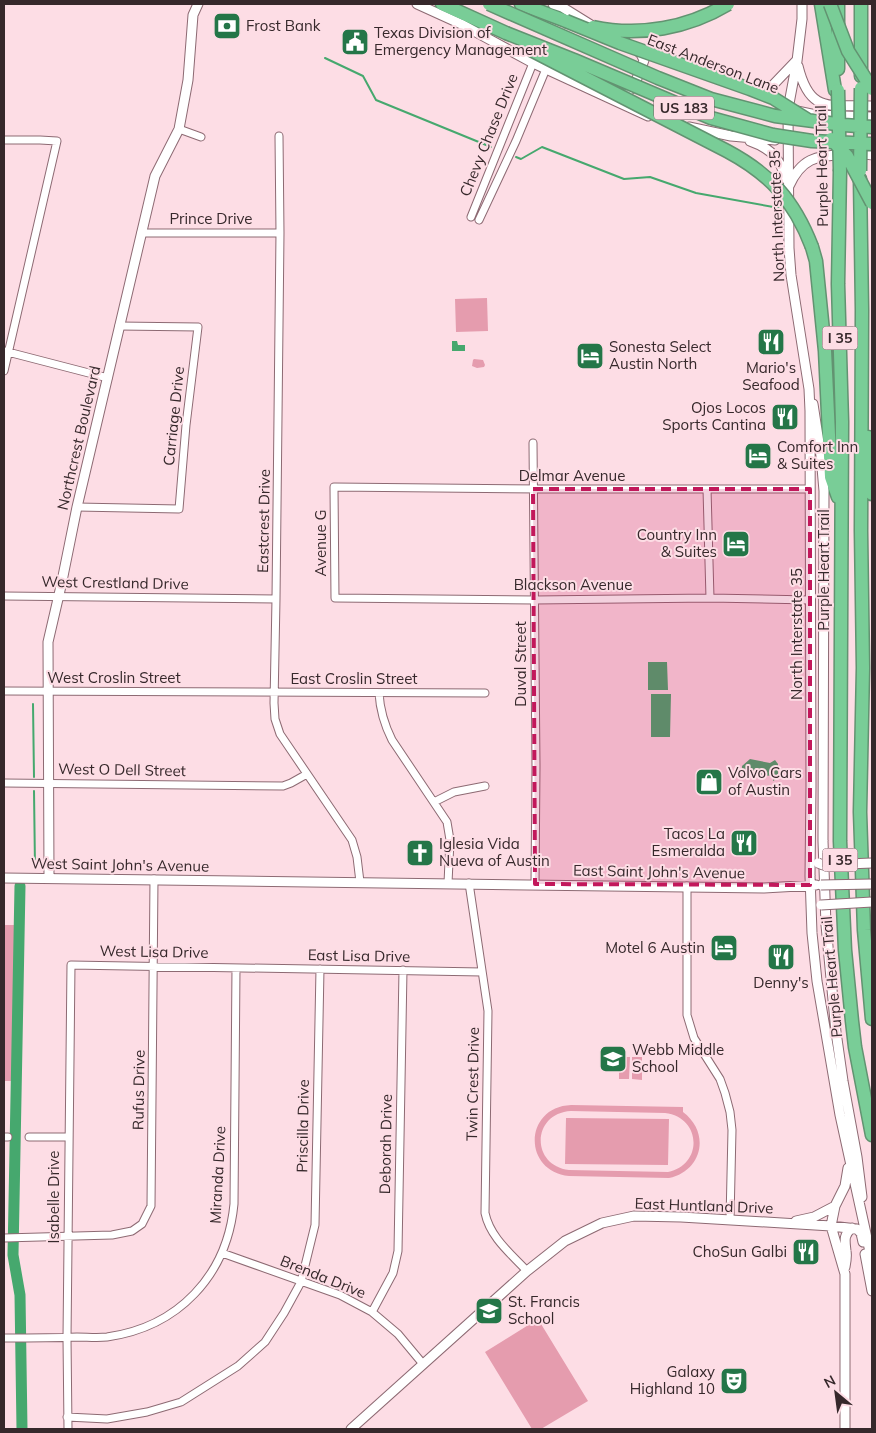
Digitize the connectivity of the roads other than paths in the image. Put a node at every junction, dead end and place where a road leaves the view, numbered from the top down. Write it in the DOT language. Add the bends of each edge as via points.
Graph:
graph roads {
  1 [pos="190,4"];
  2 [pos="198,4"];
  3 [pos="417,4"];
  4 [pos="442,4"];
  5 [pos="490,4"];
  6 [pos="521,4"];
  7 [pos="553,4"];
  8 [pos="728,4"];
  9 [pos="802,4"];
  10 [pos="821,4"];
  11 [pos="830,4"];
  12 [pos="838,4"];
  13 [pos="861,4"];
  14 [pos="193,14"];
  15 [pos="566,21"];
  16 [pos="506,33"];
  17 [pos="631,46"];
  18 [pos="797,61"];
  19 [pos="533,63"];
  20 [pos="546,69"];
  21 [pos="866,89"];
  22 [pos="836,90"];
  23 [pos="747,92"];
  24 [pos="604,95"];
  25 [pos="872,106"];
  26 [pos="788,108"];
  27 [pos="872,117"];
  28 [pos="872,127"];
  29 [pos="179,129"];
  30 [pos="279,136"];
  31 [pos="731,136"];
  32 [pos="201,137"];
  33 [pos="4,140"];
  34 [pos="788,141"];
  35 [pos="872,144"];
  36 [pos="872,148"];
  37 [pos="872,155"];
  38 [pos="788,188"];
  39 [pos="872,204"];
  40 [pos="471,217"];
  41 [pos="479,220"];
  42 [pos="141,233"];
  43 [pos="280,233"];
  44 [pos="119,326"];
  45 [pos="6,351"];
  46 [pos="4,372"];
  47 [pos="861,377"];
  48 [pos="108,378"];
  49 [pos="809,389"];
  50 [pos="533,443"];
  51 [pos="334,487"];
  52 [pos="533,489"];
  53 [pos="707,489"];
  54 [pos="810,489"];
  55 [pos="872,494"];
  56 [pos="840,505"];
  57 [pos="76,508"];
  58 [pos="4,596"];
  59 [pos="59,596"];
  60 [pos="335,598"];
  61 [pos="710,598"];
  62 [pos="276,599"];
  63 [pos="535,600"];
  64 [pos="810,600"];
  65 [pos="4,691"];
  66 [pos="48,691"];
  67 [pos="224,692"];
  68 [pos="275,692"];
  69 [pos="379,693"];
  70 [pos="485,693"];
  71 [pos="307,774"];
  72 [pos="48,783"];
  73 [pos="4,784"];
  74 [pos="484,786"];
  75 [pos="434,802"];
  76 [pos="810,854"];
  77 [pos="872,863"];
  78 [pos="49,877"];
  79 [pos="4,878"];
  80 [pos="154,879"];
  81 [pos="235,880"];
  82 [pos="360,882"];
  83 [pos="448,883"];
  84 [pos="469,883"];
  85 [pos="535,884"];
  86 [pos="872,884"];
  87 [pos="810,885"];
  88 [pos="687,886"];
  89 [pos="872,902"];
  90 [pos="812,913"];
  91 [pos="71,965"];
  92 [pos="154,966"];
  93 [pos="236,968"];
  94 [pos="320,969"];
  95 [pos="403,970"];
  96 [pos="482,972"];
  97 [pos="872,1019"];
  98 [pos="872,1135"];
  99 [pos="29,1137"];
  100 [pos="69,1137"];
  101 [pos="847,1150"];
  102 [pos="835,1206"];
  103 [pos="730,1220"];
  104 [pos="789,1223"];
  105 [pos="831,1226"];
  106 [pos="852,1228"];
  107 [pos="866,1232"];
  108 [pos="68,1236"];
  109 [pos="10,1238"];
  110 [pos="222,1253"];
  111 [pos="872,1261"];
  112 [pos="527,1271"];
  113 [pos="845,1274"];
  114 [pos="301,1282"];
  115 [pos="872,1291"];
  116 [pos="372,1312"];
  117 [pos="4,1338"];
  118 [pos="67,1338"];
  119 [pos="423,1364"];
  120 [pos="68,1417"];
  121 [pos="68,1429"];
  122 [pos="351,1429"];
  123 [pos="845,1429"];
  1 -- 14 [label="main road, Northcrest Boulevard"];
  2 -- 14 [label="main road, Northcrest Boulevard"];
  3 -- 19 [label="main road"];
  4 -- 16 [label="highway, US 183"];
  5 -- 28 [label="highway, US 183, bridge" via="711,99 775,116"];
  6 -- 15 [label="highway"];
  7 -- 17 [label="main road, East Anderson Lane"];
  8 -- 15 [label="highway, bridge" via="700,18 655,30 628,31"];
  9 -- 18 [label="main road, North Interstate 35"];
  10 -- 22 [label="highway"];
  11 -- 21 [label="highway, bridge"];
  12 -- 22 [label="highway, Purple Heart Trail / I 35"];
  13 -- 21 [label="highway, I 35"];
  14 -- 29 [label="main road, Northcrest Boulevard" via="188,80"];
  15 -- 39 [label="highway, bridge" via="750,89 786,106 823,131 847,156"];
  16 -- 35 [label="highway, US 183, bridge" via="711,118 773,135"];
  16 -- 56 [label="highway, bridge" via="525,47 750,164 769,178 787,198 801,221 817,268 825,351 830,477"];
  17 -- 23 [label="main road, East Anderson Lane" via="653,58"];
  17 -- 24 [label="main road" via="644,60 630,91 625,96"];
  18 -- 23 [label="main road" via="772,85"];
  18 -- 25 [label="main road" via="806,91 821,104"];
  18 -- 26 [label="main road, North Interstate 35"];
  19 -- 20 [label="main road"];
  19 -- 40 [label="street, Chevy Chase Drive"];
  20 -- 24 [label="main road"];
  20 -- 41 [label="street, Chevy Chase Drive"];
  21 -- 47 [label="highway, I 35, bridge" via="860,171"];
  22 -- 56 [label="highway, Purple Heart Trail / I 35, bridge" via="840,171"];
  23 -- 26 [label="main road, East Anderson Lane"];
  24 -- 31 [label="main road" via="670,123"];
  26 -- 27 [label="main road, East Anderson Lane" via="816,115"];
  26 -- 34 [label="main road, North Interstate 35"];
  29 -- 32 [label="street"];
  29 -- 42 [label="main road, Northcrest Boulevard" via="155,176"];
  30 -- 43 [label="street, Eastcrest Drive"];
  31 -- 34 [label="main road"];
  31 -- 38 [label="main road" via="765,146 780,164"];
  33 -- 45 [label="street" via="58,141"];
  34 -- 36 [label="main road"];
  34 -- 38 [label="main road, North Interstate 35"];
  37 -- 38 [label="main road" via="816,157 800,167"];
  38 -- 49 [label="main road, North Interstate 35" via="791,275"];
  42 -- 43 [label="street, Prince Drive"];
  42 -- 44 [label="main road, Northcrest Boulevard"];
  43 -- 62 [label="street, Eastcrest Drive"];
  44 -- 48 [label="main road, Northcrest Boulevard"];
  44 -- 57 [label="street, Carriage Drive" via="198,327 179,509"];
  45 -- 46 [label="street"];
  45 -- 48 [label="street"];
  47 -- 55 [label="highway"];
  47 -- 97 [label="highway, I 35" via="863,668 860,812 864,930"];
  48 -- 57 [label="main road, Northcrest Boulevard"];
  49 -- 54 [label="main road, North Interstate 35"];
  49 -- 107 [label="main road" via="815,412 824,491 823,841 826,925 836,1032"];
  50 -- 52 [label="street, Duval Street"];
  51 -- 52 [label="street, Delmar Avenue"];
  51 -- 60 [label="street, Avenue G"];
  52 -- 53 [label="street, Delmar Avenue"];
  52 -- 63 [label="street, Duval Street"];
  53 -- 54 [label="street, Delmar Avenue"];
  53 -- 61 [label="street"];
  54 -- 64 [label="main road, North Interstate 35"];
  56 -- 98 [label="highway, Purple Heart Trail / I 35" via="842,906 853,1030"];
  57 -- 59 [label="main road, Northcrest Boulevard"];
  58 -- 59 [label="street, West Crestland Drive"];
  59 -- 62 [label="street, West Crestland Drive"];
  59 -- 66 [label="main road, Northcrest Boulevard" via="48,642"];
  60 -- 63 [label="street, Blackson Avenue"];
  61 -- 63 [label="street, Blackson Avenue"];
  61 -- 64 [label="street, Blackson Avenue"];
  62 -- 68 [label="street, Eastcrest Drive"];
  63 -- 85 [label="street, Duval Street"];
  64 -- 76 [label="main road, North Interstate 35"];
  65 -- 66 [label="street, West Croslin Street"];
  66 -- 67 [label="street, West Croslin Street"];
  66 -- 72 [label="main road, Northcrest Boulevard"];
  67 -- 68 [label="street, East Croslin Street"];
  68 -- 69 [label="street, East Croslin Street"];
  68 -- 71 [label="street, Eastcrest Drive" via="278,729"];
  69 -- 70 [label="street, East Croslin Street"];
  69 -- 75 [label="street" via="381,712 392,740"];
  71 -- 72 [label="street, West O Dell Street" via="283,786"];
  71 -- 82 [label="street, Eastcrest Drive" via="352,840"];
  72 -- 73 [label="street, West O Dell Street"];
  72 -- 78 [label="main road, Northcrest Boulevard"];
  74 -- 75 [label="street" via="454,792"];
  75 -- 83 [label="street" via="444,816 448,830"];
  76 -- 77 [label="main road, bridge" via="823,865"];
  76 -- 87 [label="main road, North Interstate 35"];
  78 -- 79 [label="main road, West Saint John's Avenue"];
  78 -- 80 [label="main road, West Saint John's Avenue"];
  80 -- 81 [label="main road, West Saint John's Avenue"];
  80 -- 92 [label="street, Rufus Drive"];
  81 -- 82 [label="main road, East Saint John's Avenue"];
  82 -- 83 [label="main road, East Saint John's Avenue"];
  83 -- 84 [label="main road, East Saint John's Avenue"];
  84 -- 85 [label="main road, East Saint John's Avenue"];
  84 -- 96 [label="street, Twin Crest Drive"];
  85 -- 88 [label="main road, East Saint John's Avenue"];
  86 -- 87 [label="main road, East Saint John's Avenue, bridge"];
  87 -- 88 [label="main road, East Saint John's Avenue" via="764,888"];
  87 -- 90 [label="main road, North Interstate 35"];
  88 -- 103 [label="street" via="687,1014 694,1038 720,1079 730,1112"];
  89 -- 90 [label="main road, bridge" via="821,905"];
  90 -- 101 [label="main road, North Interstate 35" via="817,981"];
  91 -- 92 [label="street, West Lisa Drive"];
  91 -- 100 [label="street, Isabelle Drive"];
  92 -- 93 [label="street, West Lisa Drive"];
  92 -- 108 [label="street, Rufus Drive" via="150,1206 142,1224 132,1231"];
  93 -- 94 [label="street, East Lisa Drive"];
  93 -- 110 [label="street, Miranda Drive" via="234,1204"];
  94 -- 95 [label="street, East Lisa Drive"];
  94 -- 114 [label="street, Priscilla Drive" via="314,1225"];
  95 -- 96 [label="street, East Lisa Drive"];
  95 -- 116 [label="street, Deborah Drive" via="398,1251 392,1273"];
  96 -- 112 [label="street, Twin Crest Drive" via="488,1011 485,1213 498,1241"];
  99 -- 100 [label="street"];
  100 -- 108 [label="street, Isabelle Drive"];
  101 -- 102 [label="main road" via="845,1186"];
  101 -- 107 [label="main road, North Interstate 35"];
  102 -- 104 [label="main road" via="814,1217"];
  102 -- 105 [label="main road"];
  103 -- 104 [label="main road, East Huntland Drive"];
  103 -- 112 [label="main road, East Huntland Drive" via="621,1218 602,1223 565,1241"];
  104 -- 105 [label="main road, East Huntland Drive"];
  105 -- 106 [label="main road, East Huntland Drive"];
  105 -- 113 [label="main road"];
  106 -- 113 [label="main road" via="844,1241 847,1253"];
  106 -- 115 [label="main road" via="861,1233"];
  107 -- 111 [label="main road, North Interstate 35"];
  108 -- 109 [label="street, Rufus Drive"];
  108 -- 118 [label="street, Isabelle Drive"];
  110 -- 114 [label="street, Brenda Drive"];
  110 -- 118 [label="street, Miranda Drive" via="199,1290 168,1316 132,1332"];
  112 -- 119 [label="main road, East Huntland Drive"];
  113 -- 123 [label="main road"];
  114 -- 116 [label="street, Brenda Drive" via="340,1295"];
  114 -- 120 [label="street, Priscilla Drive" via="265,1342 238,1366 181,1402 107,1420"];
  116 -- 119 [label="street, Brenda Drive" via="398,1334"];
  117 -- 118 [label="street, Miranda Drive"];
  118 -- 120 [label="street, Isabelle Drive"];
  119 -- 122 [label="main road, East Huntland Drive"];
  120 -- 121 [label="street, Isabelle Drive"];
}
